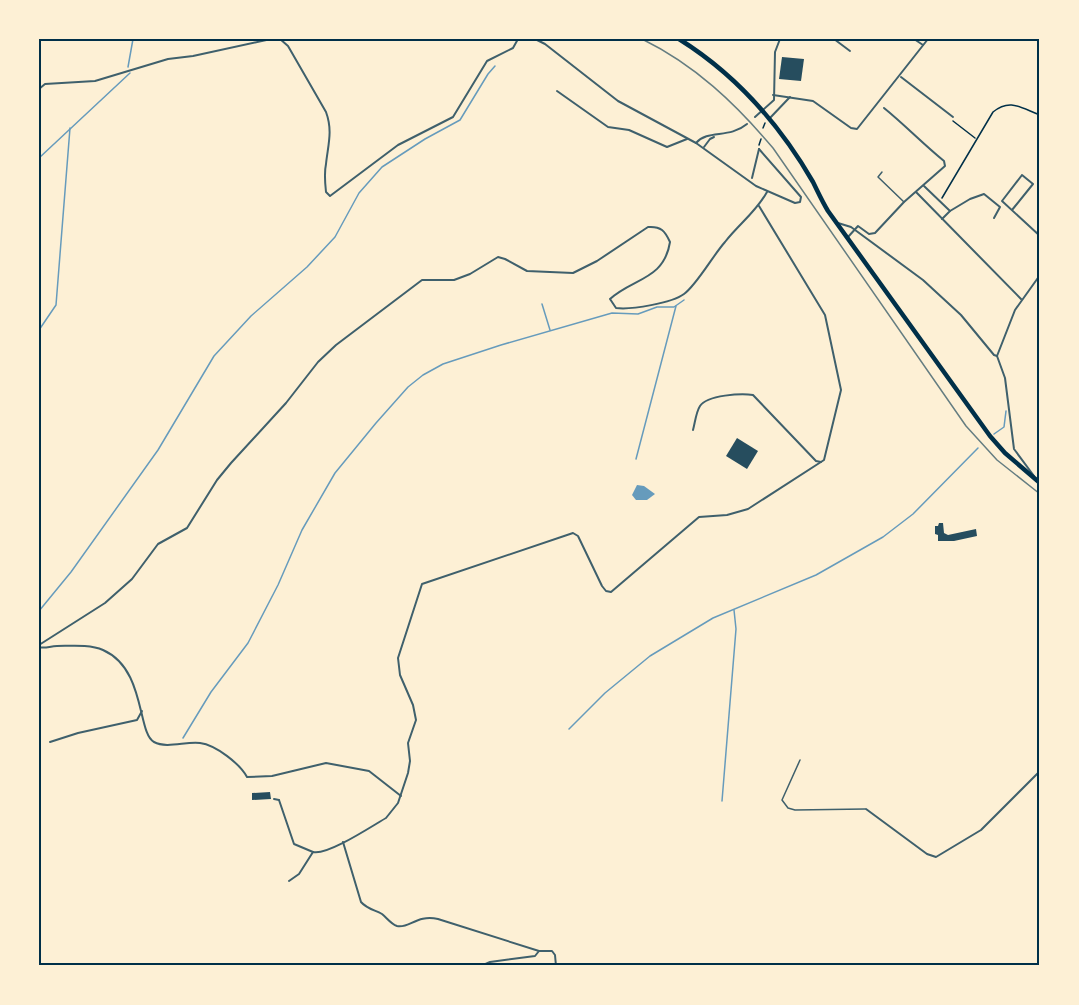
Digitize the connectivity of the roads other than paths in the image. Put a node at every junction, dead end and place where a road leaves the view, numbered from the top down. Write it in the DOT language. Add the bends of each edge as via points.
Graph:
graph roads {
  1 [pos="271,39"];
  2 [pos="280,39"];
  3 [pos="518,39"];
  4 [pos="535,39"];
  5 [pos="679,39"];
  6 [pos="780,39"];
  7 [pos="834,39"];
  8 [pos="914,39"];
  9 [pos="928,39"];
  10 [pos="923,45"];
  11 [pos="850,51"];
  12 [pos="900,76"];
  13 [pos="39,89"];
  14 [pos="557,91"];
  15 [pos="773,95"];
  16 [pos="790,97"];
  17 [pos="884,108"];
  18 [pos="762,111"];
  19 [pos="755,117"];
  20 [pos="953,117"];
  21 [pos="769,119"];
  22 [pos="747,124"];
  23 [pos="717,135"];
  24 [pos="688,138"];
  25 [pos="696,143"];
  26 [pos="704,148"];
  27 [pos="882,172"];
  28 [pos="752,178"];
  29 [pos="924,186"];
  30 [pos="767,192"];
  31 [pos="915,192"];
  32 [pos="904,202"];
  33 [pos="759,206"];
  34 [pos="1012,210"];
  35 [pos="950,211"];
  36 [pos="994,218"];
  37 [pos="942,219"];
  38 [pos="837,223"];
  39 [pos="855,231"];
  40 [pos="1040,236"];
  41 [pos="848,237"];
  42 [pos="1040,275"];
  43 [pos="1021,299"];
  44 [pos="997,356"];
  45 [pos="693,430"];
  46 [pos="821,462"];
  47 [pos="1040,483"];
  48 [pos="39,646"];
  49 [pos="142,711"];
  50 [pos="137,720"];
  51 [pos="145,725"];
  52 [pos="51,742"];
  53 [pos="800,760"];
  54 [pos="237,764"];
  55 [pos="246,769"];
  56 [pos="1040,771"];
  57 [pos="401,796"];
  58 [pos="274,799"];
  59 [pos="866,809"];
  60 [pos="343,842"];
  61 [pos="313,852"];
  62 [pos="289,881"];
  63 [pos="539,951"];
  64 [pos="481,966"];
  65 [pos="556,966"];
  1 -- 13 [label="street" via="168,59 95,81 45,84"];
  2 -- 3 [label="street" via="288,46 329,120 325,176 330,196 398,146 453,117 487,61 513,48"];
  4 -- 24 [label="street" via="618,102"];
  5 -- 18 [label="main road" via="719,68"];
  6 -- 15 [label="street" via="775,52"];
  7 -- 11 [label="street"];
  8 -- 10 [label="street"];
  9 -- 10 [label="street"];
  10 -- 12 [label="street"];
  12 -- 16 [label="street" via="857,129 813,101"];
  12 -- 20 [label="street"];
  14 -- 24 [label="street" via="608,127 629,130 667,147"];
  15 -- 16 [label="street"];
  15 -- 18 [label="street"];
  16 -- 21 [label="street"];
  17 -- 29 [label="street" via="944,161 945,166"];
  18 -- 19 [label="street"];
  18 -- 21 [label="main road"];
  21 -- 38 [label="main road"];
  22 -- 23 [label="street" via="735,132"];
  23 -- 25 [label="street" via="705,136"];
  23 -- 26 [label="street"];
  24 -- 25 [label="street"];
  25 -- 26 [label="street"];
  26 -- 30 [label="street"];
  27 -- 32 [label="lane" via="878,177"];
  28 -- 30 [label="street" via="759,149 801,200 796,203"];
  29 -- 31 [label="street"];
  29 -- 35 [label="street"];
  30 -- 33 [label="street"];
  31 -- 32 [label="street"];
  31 -- 37 [label="street"];
  32 -- 39 [label="street" via="873,234 858,226"];
  33 -- 46 [label="street" via="825,315 841,390"];
  33 -- 48 [label="street" via="725,241 686,293 672,300 624,309 616,308 610,299 660,267 670,242 656,226 648,227 573,273 527,271 498,257 454,280 422,280 318,362 224,471 188,528 158,544 132,579 105,603"];
  34 -- 34 [label="street" via="1033,183 1022,175 1002,201"];
  34 -- 40 [label="street"];
  35 -- 36 [label="street" via="984,194 1000,207"];
  35 -- 37 [label="street"];
  37 -- 43 [label="street"];
  38 -- 39 [label="street"];
  38 -- 41 [label="main road"];
  39 -- 41 [label="street"];
  39 -- 44 [label="street" via="924,280"];
  41 -- 47 [label="main road" via="990,436"];
  42 -- 43 [label="street"];
  43 -- 44 [label="street"];
  44 -- 47 [label="street" via="1005,378 1014,449"];
  45 -- 46 [label="street" via="704,402 735,394 753,395"];
  46 -- 57 [label="street" via="748,508 727,515 699,517 611,592 602,586 573,533 425,581 398,658 416,720 408,743 410,761"];
  48 -- 49 [label="street" via="103,650 129,672"];
  49 -- 50 [label="street"];
  49 -- 51 [label="street"];
  50 -- 51 [label="street"];
  50 -- 52 [label="street"];
  51 -- 54 [label="street" via="150,740 157,744 201,743"];
  53 -- 59 [label="lane" via="782,800 788,808"];
  54 -- 55 [label="street"];
  54 -- 57 [label="street" via="247,777 272,776 326,763 360,768"];
  56 -- 59 [label="street" via="981,830 936,857"];
  57 -- 60 [label="street" via="386,818"];
  58 -- 61 [label="street" via="279,800 294,844"];
  60 -- 61 [label="street"];
  60 -- 63 [label="street" via="361,903 395,926 402,927 427,916"];
  61 -- 62 [label="street" via="299,874"];
  63 -- 64 [label="street" via="535,956"];
  63 -- 65 [label="street" via="552,951"];
}
